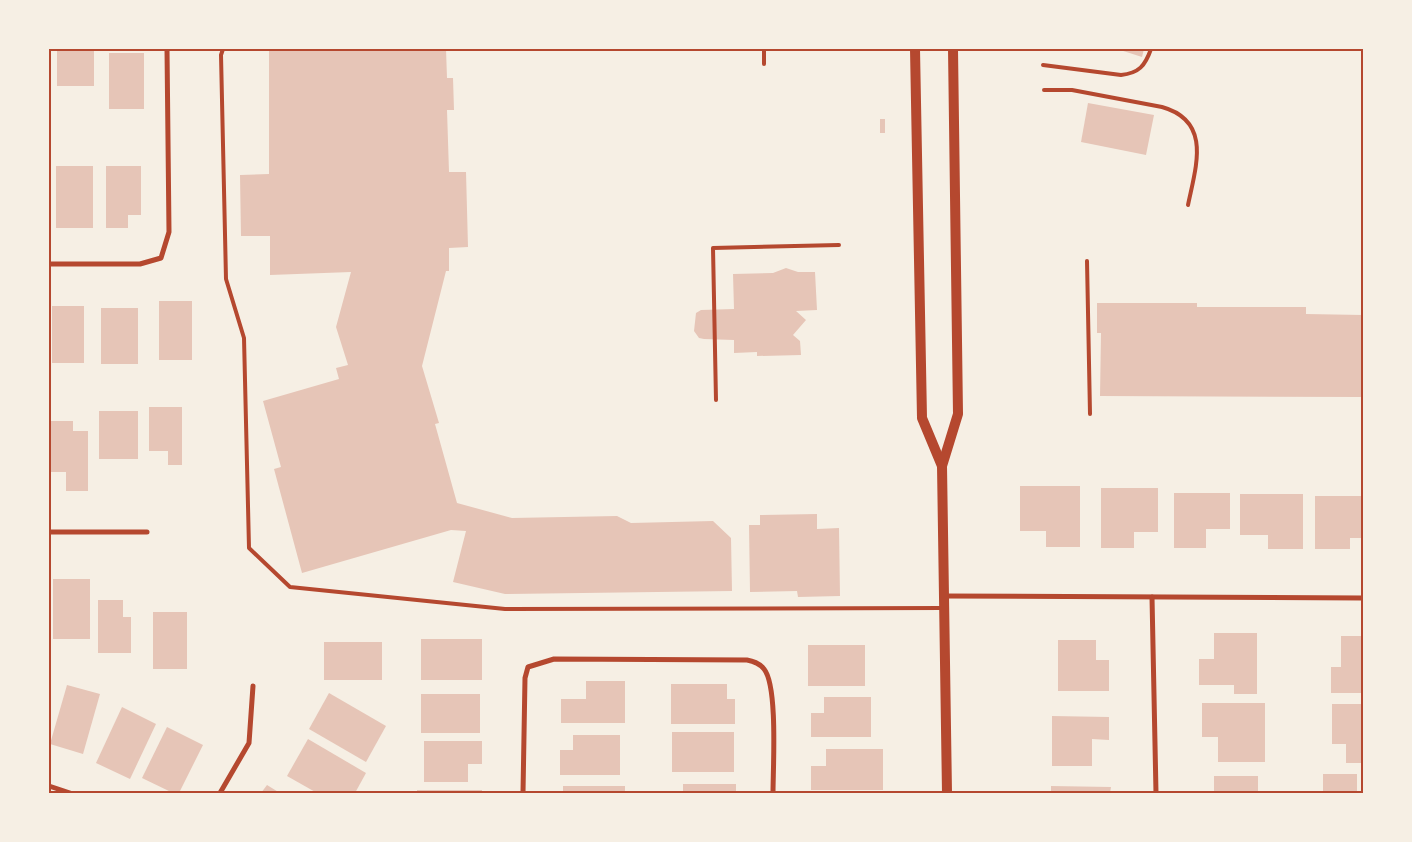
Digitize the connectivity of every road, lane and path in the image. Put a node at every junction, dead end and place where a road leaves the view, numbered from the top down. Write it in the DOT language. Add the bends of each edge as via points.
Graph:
graph roads {
  1 [pos="167,49"];
  2 [pos="223,49"];
  3 [pos="764,49"];
  4 [pos="915,49"];
  5 [pos="953,49"];
  6 [pos="1151,49"];
  7 [pos="764,64"];
  8 [pos="1043,65"];
  9 [pos="1044,90"];
  10 [pos="1188,205"];
  11 [pos="839,245"];
  12 [pos="1086,261"];
  13 [pos="49,264"];
  14 [pos="716,400"];
  15 [pos="1090,414"];
  16 [pos="942,466"];
  17 [pos="49,532"];
  18 [pos="147,532"];
  19 [pos="944,596"];
  20 [pos="1152,597"];
  21 [pos="1363,598"];
  22 [pos="944,608"];
  23 [pos="253,686"];
  24 [pos="49,786"];
  25 [pos="70,793"];
  26 [pos="220,793"];
  27 [pos="523,793"];
  28 [pos="773,793"];
  29 [pos="946,793"];
  30 [pos="1156,793"];
  1 -- 13 [label="street" via="169,232 161,258 140,264"];
  2 -- 22 [label="lane" via="226,279 244,338 249,548 290,587 504,609"];
  3 -- 7 [label="lane"];
  4 -- 16 [label="main road" via="922,418"];
  5 -- 16 [label="main road" via="958,414"];
  6 -- 8 [label="lane" via="1144,66 1134,74"];
  9 -- 10 [label="lane" via="1072,90 1162,107 1176,111 1189,121 1197,140 1197,161"];
  11 -- 14 [label="lane" via="713,248"];
  12 -- 15 [label="lane"];
  16 -- 19 [label="main road"];
  17 -- 18 [label="street"];
  19 -- 20 [label="street"];
  19 -- 22 [label="main road"];
  20 -- 21 [label="street"];
  20 -- 30 [label="street"];
  22 -- 29 [label="main road"];
  23 -- 26 [label="street" via="249,743"];
  24 -- 25 [label="street"];
  27 -- 28 [label="street" via="525,678 528,667 554,659 747,660 764,669 772,694"];
}
